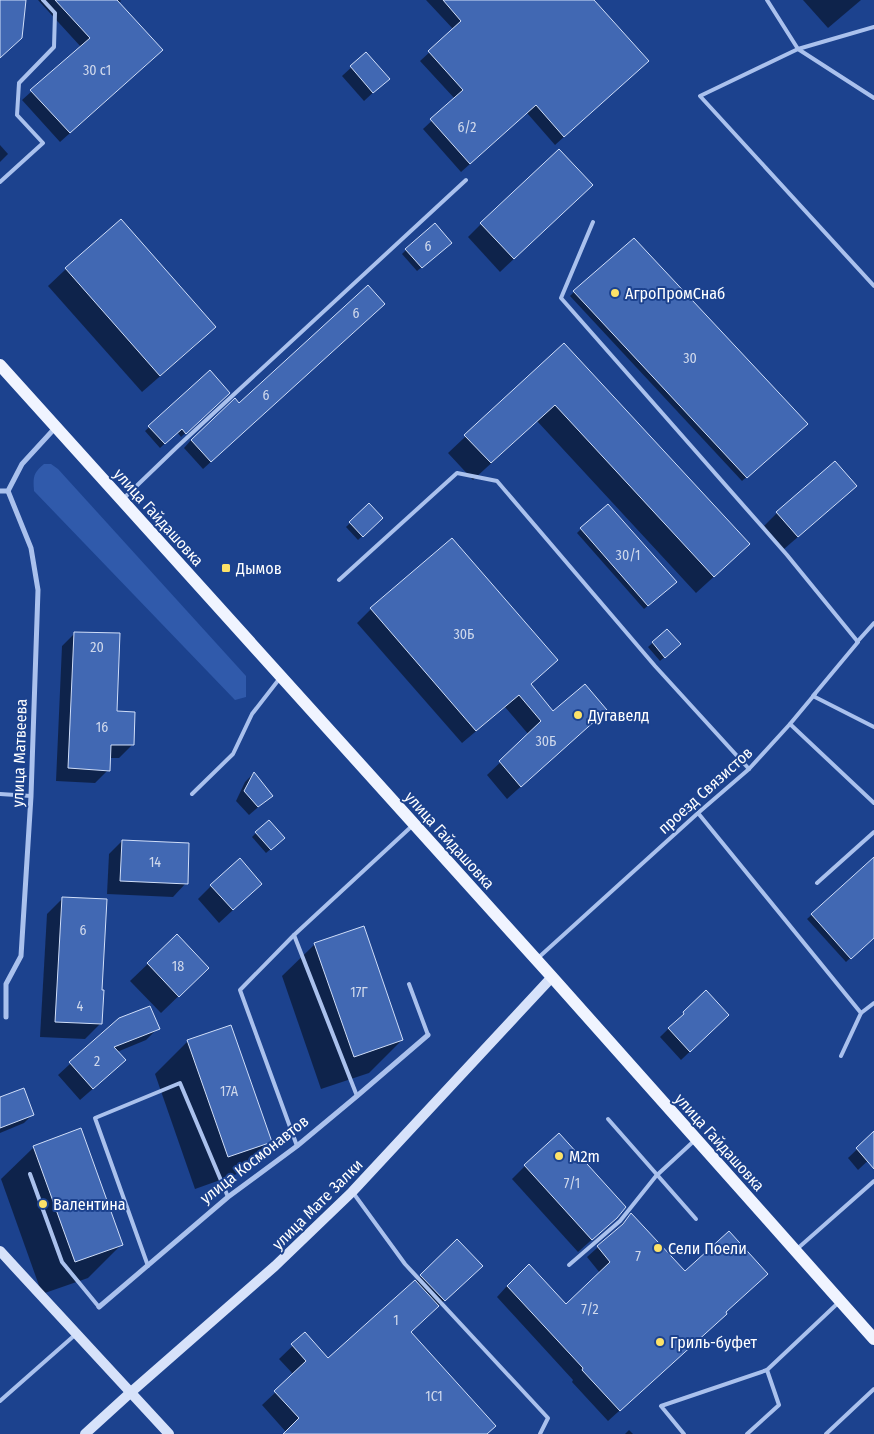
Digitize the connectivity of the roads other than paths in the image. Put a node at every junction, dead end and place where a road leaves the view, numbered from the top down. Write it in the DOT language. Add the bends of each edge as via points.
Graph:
graph roads {
  1 [pos="43,0"];
  2 [pos="768,0"];
  3 [pos="874,27"];
  4 [pos="798,49"];
  5 [pos="874,98"];
  6 [pos="466,180"];
  7 [pos="0,182"];
  8 [pos="592,222"];
  9 [pos="874,286"];
  10 [pos="0,365"];
  11 [pos="57,427"];
  12 [pos="0,491"];
  13 [pos="8,491"];
  14 [pos="122,500"];
  15 [pos="339,580"];
  16 [pos="874,623"];
  17 [pos="858,642"];
  18 [pos="281,676"];
  19 [pos="813,696"];
  20 [pos="790,724"];
  21 [pos="874,727"];
  22 [pos="749,769"];
  23 [pos="0,794"];
  24 [pos="192,794"];
  25 [pos="31,796"];
  26 [pos="874,803"];
  27 [pos="698,813"];
  28 [pos="414,824"];
  29 [pos="874,832"];
  30 [pos="817,883"];
  31 [pos="294,935"];
  32 [pos="536,960"];
  33 [pos="552,977"];
  34 [pos="409,984"];
  35 [pos="874,1003"];
  36 [pos="861,1013"];
  37 [pos="6,1017"];
  38 [pos="428,1035"];
  39 [pos="840,1056"];
  40 [pos="357,1096"];
  41 [pos="608,1119"];
  42 [pos="696,1139"];
  43 [pos="297,1146"];
  44 [pos="30,1174"];
  45 [pos="656,1176"];
  46 [pos="874,1181"];
  47 [pos="352,1192"];
  48 [pos="228,1197"];
  49 [pos="696,1219"];
  50 [pos="0,1251"];
  51 [pos="795,1251"];
  52 [pos="570,1265"];
  53 [pos="148,1266"];
  54 [pos="839,1301"];
  55 [pos="99,1307"];
  56 [pos="76,1334"];
  57 [pos="874,1339"];
  58 [pos="767,1370"];
  59 [pos="874,1389"];
  60 [pos="130,1393"];
  61 [pos="0,1400"];
  62 [pos="85,1434"];
  63 [pos="169,1434"];
  64 [pos="540,1434"];
  65 [pos="684,1434"];
  66 [pos="747,1434"];
  67 [pos="826,1434"];
  1 -- 7 [label="lane" via="55,13 54,47 19,84 17,115 43,143"];
  2 -- 4 [label="lane"];
  3 -- 4 [label="lane"];
  4 -- 5 [label="lane"];
  4 -- 9 [label="lane" via="700,96"];
  6 -- 14 [label="lane"];
  8 -- 17 [label="lane" via="561,298 787,554"];
  10 -- 11 [label="main road, улица Гайдашовка"];
  11 -- 13 [label="street" via="22,464"];
  11 -- 14 [label="main road, улица Гайдашовка"];
  12 -- 13 [label="street"];
  13 -- 25 [label="street, улица Матвеева" via="31,548 38,590"];
  14 -- 18 [label="main road, улица Гайдашовка"];
  15 -- 22 [label="lane" via="457,473 497,480 655,666"];
  16 -- 17 [label="lane"];
  17 -- 19 [label="lane, проезд Связистов"];
  18 -- 24 [label="lane" via="252,714 233,754"];
  18 -- 28 [label="main road, улица Гайдашовка"];
  19 -- 20 [label="lane, проезд Связистов"];
  19 -- 21 [label="lane"];
  20 -- 22 [label="lane, проезд Связистов"];
  20 -- 26 [label="lane"];
  22 -- 27 [label="lane, проезд Связистов"];
  23 -- 25 [label="lane"];
  25 -- 37 [label="street, улица Матвеева" via="21,956 6,984"];
  27 -- 32 [label="lane, проезд Связистов"];
  27 -- 36 [label="lane"];
  28 -- 31 [label="lane"];
  28 -- 32 [label="main road, улица Гайдашовка"];
  29 -- 30 [label="lane"];
  31 -- 40 [label="lane"];
  31 -- 43 [label="lane" via="240,990"];
  32 -- 33 [label="main road, улица Гайдашовка"];
  33 -- 42 [label="main road, улица Гайдашовка"];
  33 -- 47 [label="street, улица Мате Залки"];
  34 -- 38 [label="lane"];
  35 -- 36 [label="lane"];
  36 -- 39 [label="lane"];
  38 -- 40 [label="street, улица Космонавтов"];
  40 -- 43 [label="street, улица Космонавтов"];
  41 -- 45 [label="lane"];
  42 -- 45 [label="lane"];
  42 -- 51 [label="main road, улица Гайдашовка"];
  43 -- 48 [label="street, улица Космонавтов"];
  44 -- 55 [label="lane" via="62,1262"];
  45 -- 49 [label="lane"];
  45 -- 52 [label="lane" via="620,1220"];
  46 -- 51 [label="lane"];
  47 -- 60 [label="street, улица Мате Залки" via="276,1266"];
  47 -- 64 [label="lane" via="405,1264 548,1418"];
  48 -- 53 [label="street, улица Космонавтов"];
  48 -- 53 [label="lane" via="180,1083 95,1118"];
  50 -- 56 [label="street"];
  51 -- 54 [label="main road, улица Гайдашовка"];
  53 -- 55 [label="street, улица Космонавтов"];
  54 -- 57 [label="main road, улица Гайдашовка"];
  54 -- 58 [label="lane"];
  56 -- 60 [label="street"];
  56 -- 61 [label="lane"];
  58 -- 65 [label="lane" via="661,1406"];
  58 -- 66 [label="lane" via="779,1405"];
  59 -- 67 [label="lane"];
  60 -- 62 [label="street, улица Мате Залки"];
  60 -- 63 [label="street"];
}
